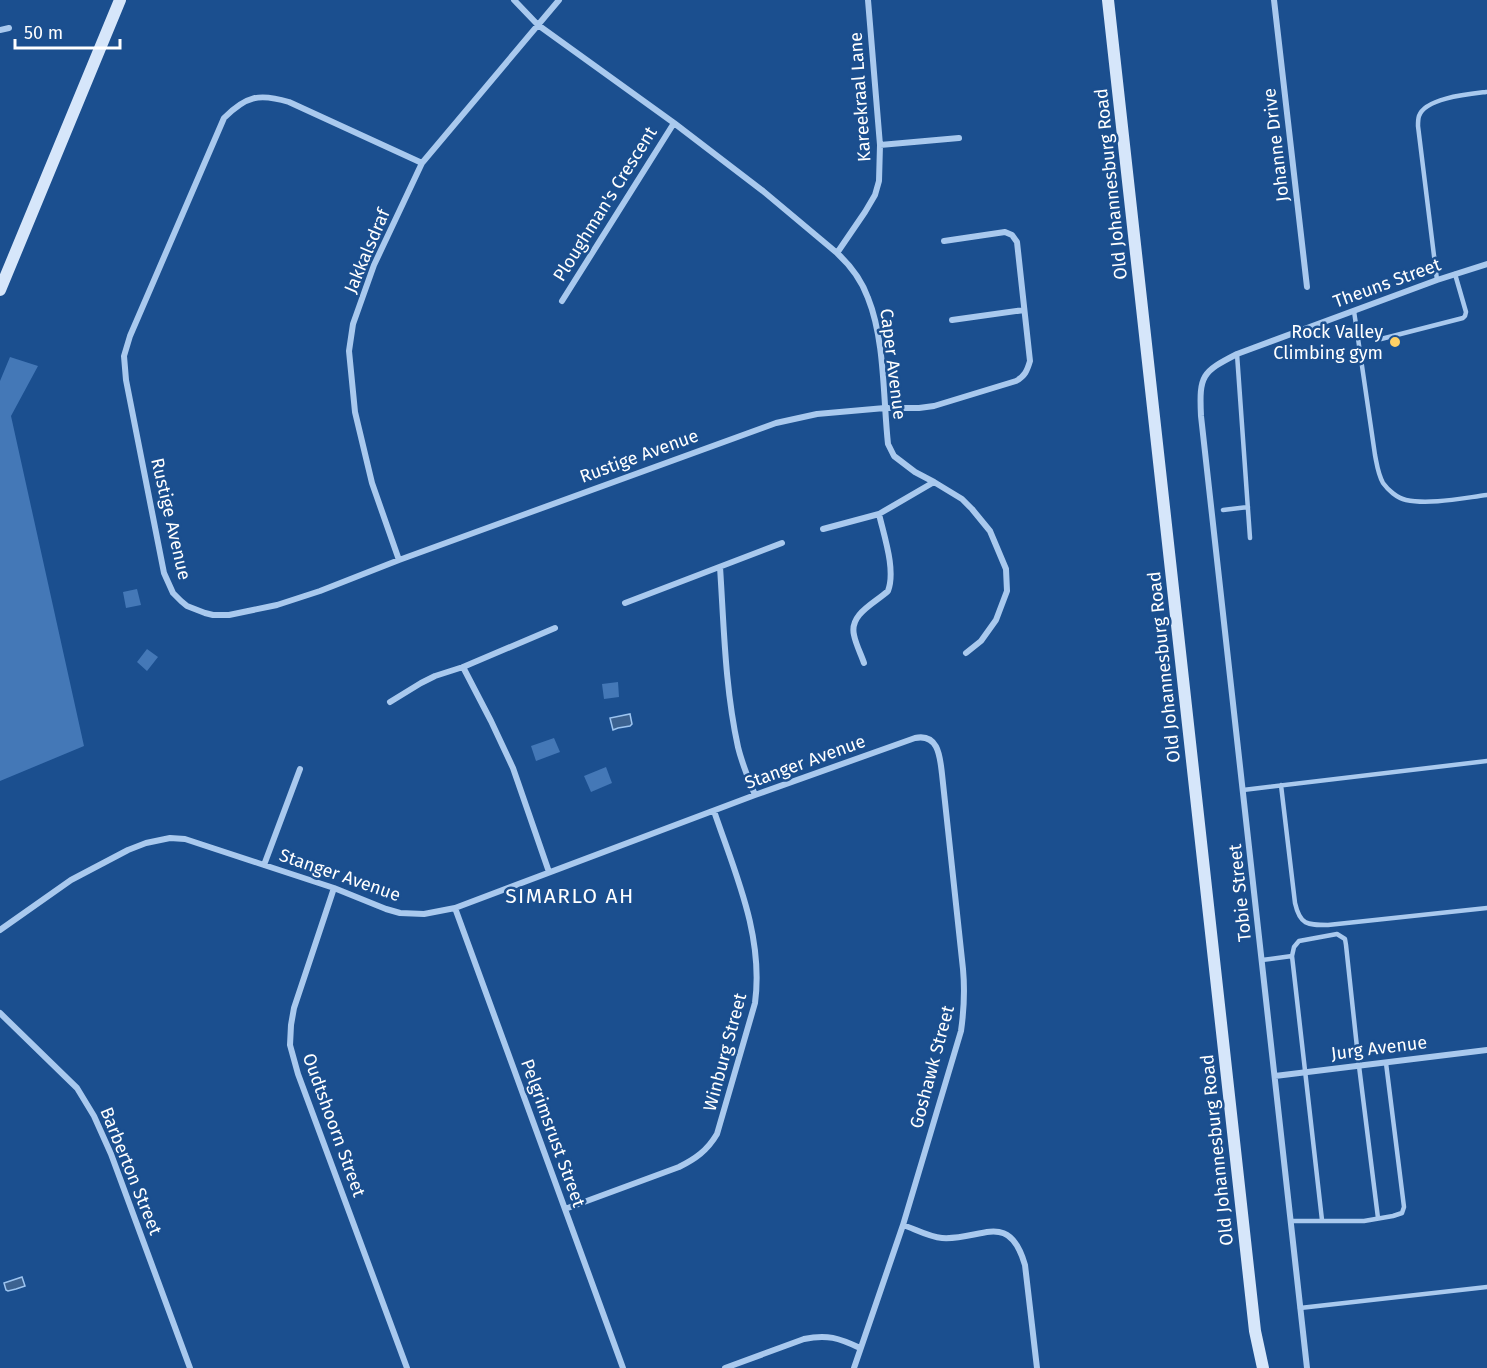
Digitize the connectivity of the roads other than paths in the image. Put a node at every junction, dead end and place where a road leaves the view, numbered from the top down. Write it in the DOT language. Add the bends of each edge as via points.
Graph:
graph roads {
  1 [pos="120,0"];
  2 [pos="514,0"];
  3 [pos="559,0"];
  4 [pos="868,0"];
  5 [pos="1108,0"];
  6 [pos="1274,0"];
  7 [pos="538,25"];
  8 [pos="9,28"];
  9 [pos="0,30"];
  10 [pos="1485,92"];
  11 [pos="674,123"];
  12 [pos="959,138"];
  13 [pos="880,145"];
  14 [pos="422,163"];
  15 [pos="944,241"];
  16 [pos="837,252"];
  17 [pos="1487,264"];
  18 [pos="1455,274"];
  19 [pos="1437,280"];
  20 [pos="1307,287"];
  21 [pos="0,290"];
  22 [pos="562,301"];
  23 [pos="1024,310"];
  24 [pos="1354,311"];
  25 [pos="952,320"];
  26 [pos="1381,339"];
  27 [pos="1237,354"];
  28 [pos="885,408"];
  29 [pos="1201,416"];
  30 [pos="934,482"];
  31 [pos="1487,495"];
  32 [pos="1248,507"];
  33 [pos="1222,510"];
  34 [pos="879,514"];
  35 [pos="823,529"];
  36 [pos="1250,538"];
  37 [pos="782,543"];
  38 [pos="399,560"];
  39 [pos="720,567"];
  40 [pos="625,603"];
  41 [pos="555,628"];
  42 [pos="966,653"];
  43 [pos="864,663"];
  44 [pos="463,667"];
  45 [pos="390,702"];
  46 [pos="921,737"];
  47 [pos="1487,761"];
  48 [pos="300,769"];
  49 [pos="1281,785"];
  50 [pos="1243,790"];
  51 [pos="755,795"];
  52 [pos="714,811"];
  53 [pos="264,865"];
  54 [pos="549,872"];
  55 [pos="334,888"];
  56 [pos="454,908"];
  57 [pos="1487,908"];
  58 [pos="0,930"];
  59 [pos="1292,956"];
  60 [pos="1262,960"];
  61 [pos="0,1013"];
  62 [pos="1487,1050"];
  63 [pos="1386,1063"];
  64 [pos="1359,1066"];
  65 [pos="1306,1072"];
  66 [pos="1275,1076"];
  67 [pos="565,1209"];
  68 [pos="1378,1218"];
  69 [pos="1322,1220"];
  70 [pos="1291,1221"];
  71 [pos="903,1225"];
  72 [pos="1487,1287"];
  73 [pos="1300,1308"];
  74 [pos="1255,1331"];
  75 [pos="860,1348"];
  76 [pos="189,1368"];
  77 [pos="408,1368"];
  78 [pos="623,1368"];
  79 [pos="724,1368"];
  80 [pos="854,1368"];
  81 [pos="1037,1368"];
  82 [pos="1254,1368"];
  83 [pos="1263,1368"];
  84 [pos="1306,1368"];
  1 -- 21 [label="main road"];
  2 -- 7 [label="street, Caper Avenue"];
  3 -- 7 [label="street, Jakkalsdraf"];
  4 -- 13 [label="street, Kareekraal Lane"];
  5 -- 74 [label="main road, Old Johannesburg Road"];
  6 -- 20 [label="street, Johanne Drive"];
  7 -- 11 [label="street, Caper Avenue"];
  7 -- 14 [label="street, Jakkalsdraf"];
  8 -- 9 [label="street"];
  10 -- 19 [label="lane" via="1436,102 1419,116"];
  11 -- 16 [label="street, Caper Avenue"];
  11 -- 22 [label="street, Ploughman's Crescent"];
  12 -- 13 [label="street"];
  13 -- 16 [label="street, Kareekraal Lane" via="875,195"];
  14 -- 38 [label="street, Jakkalsdraf" via="374,265 353,324 348,351 355,412 372,483"];
  14 -- 38 [label="street, Rustige Avenue" via="276,98 253,98 234,108 217,133 124,356 164,573 173,593 187,606 213,615 251,611 320,591"];
  15 -- 23 [label="street, Rustige Avenue" via="1005,232 1012,235 1017,242"];
  16 -- 28 [label="street, Caper Avenue" via="868,296 874,315"];
  17 -- 18 [label="street, Theuns Street"];
  18 -- 19 [label="street, Theuns Street"];
  18 -- 26 [label="lane" via="1466,312 1464,318"];
  19 -- 24 [label="street, Theuns Street"];
  23 -- 25 [label="street"];
  23 -- 28 [label="street, Rustige Avenue" via="1030,361 1023,377 934,406"];
  24 -- 27 [label="street, Theuns Street"];
  24 -- 31 [label="lane" via="1375,455 1384,483 1403,499 1415,501"];
  27 -- 29 [label="street, Theuns Street" via="1213,366 1206,375 1201,386"];
  27 -- 32 [label="lane"];
  28 -- 30 [label="street, Caper Avenue" via="888,444 894,456"];
  28 -- 38 [label="street, Rustige Avenue" via="817,414 776,423"];
  29 -- 50 [label="street, Tobie Street"];
  30 -- 34 [label="street"];
  30 -- 42 [label="street, Caper Avenue" via="962,500 983,521 1006,568 1007,591 996,620 981,641"];
  32 -- 33 [label="lane"];
  32 -- 36 [label="lane"];
  34 -- 35 [label="street"];
  34 -- 43 [label="street" via="890,585 855,621 853,633"];
  37 -- 39 [label="street"];
  39 -- 40 [label="street"];
  39 -- 51 [label="street" via="733,716 738,748"];
  41 -- 44 [label="street"];
  44 -- 45 [label="street" via="435,676"];
  44 -- 54 [label="street" via="513,768"];
  46 -- 51 [label="street, Stanger Avenue"];
  46 -- 71 [label="street, Goshawk Street" via="933,742 940,759 964,1001 961,1031"];
  47 -- 49 [label="lane"];
  48 -- 53 [label="street"];
  49 -- 50 [label="lane"];
  49 -- 57 [label="lane" via="1295,903 1305,923 1328,925"];
  50 -- 60 [label="street, Tobie Street"];
  51 -- 52 [label="street, Stanger Avenue"];
  52 -- 54 [label="street, Stanger Avenue"];
  52 -- 67 [label="street, Winburg Street" via="749,913 758,986 717,1134 692,1161"];
  53 -- 55 [label="street, Stanger Avenue"];
  53 -- 58 [label="street, Stanger Avenue" via="185,839 162,839 128,849 71,879"];
  54 -- 56 [label="street, Stanger Avenue"];
  55 -- 56 [label="street, Stanger Avenue" via="400,913 424,914"];
  55 -- 77 [label="street, Oudtshoorn Street" via="294,1008 290,1045"];
  56 -- 67 [label="street, Pelgrimsrust Street"];
  59 -- 60 [label="lane"];
  59 -- 64 [label="lane" via="1299,941 1337,934 1345,939"];
  59 -- 65 [label="lane"];
  60 -- 66 [label="street, Tobie Street"];
  61 -- 76 [label="street, Barberton Street" via="77,1088 94,1116"];
  62 -- 63 [label="street, Jurg Avenue"];
  63 -- 64 [label="street, Jurg Avenue"];
  63 -- 68 [label="lane" via="1404,1207 1399,1215"];
  64 -- 65 [label="street, Jurg Avenue"];
  64 -- 68 [label="lane"];
  65 -- 66 [label="street, Jurg Avenue"];
  65 -- 69 [label="lane"];
  66 -- 70 [label="street, Tobie Street"];
  67 -- 78 [label="street, Pelgrimsrust Street"];
  68 -- 69 [label="lane"];
  69 -- 70 [label="lane"];
  70 -- 73 [label="street, Tobie Street"];
  71 -- 75 [label="street, Goshawk Street"];
  71 -- 81 [label="street" via="940,1238 992,1231 1017,1244 1026,1265"];
  72 -- 73 [label="lane"];
  73 -- 84 [label="street, Tobie Street"];
  74 -- 82 [label="main road, Old Johannesburg Road"];
  74 -- 83 [label="main road, Old Johannesburg Road"];
  75 -- 79 [label="street" via="836,1338 815,1336"];
  75 -- 80 [label="street, Goshawk Street"];
}
